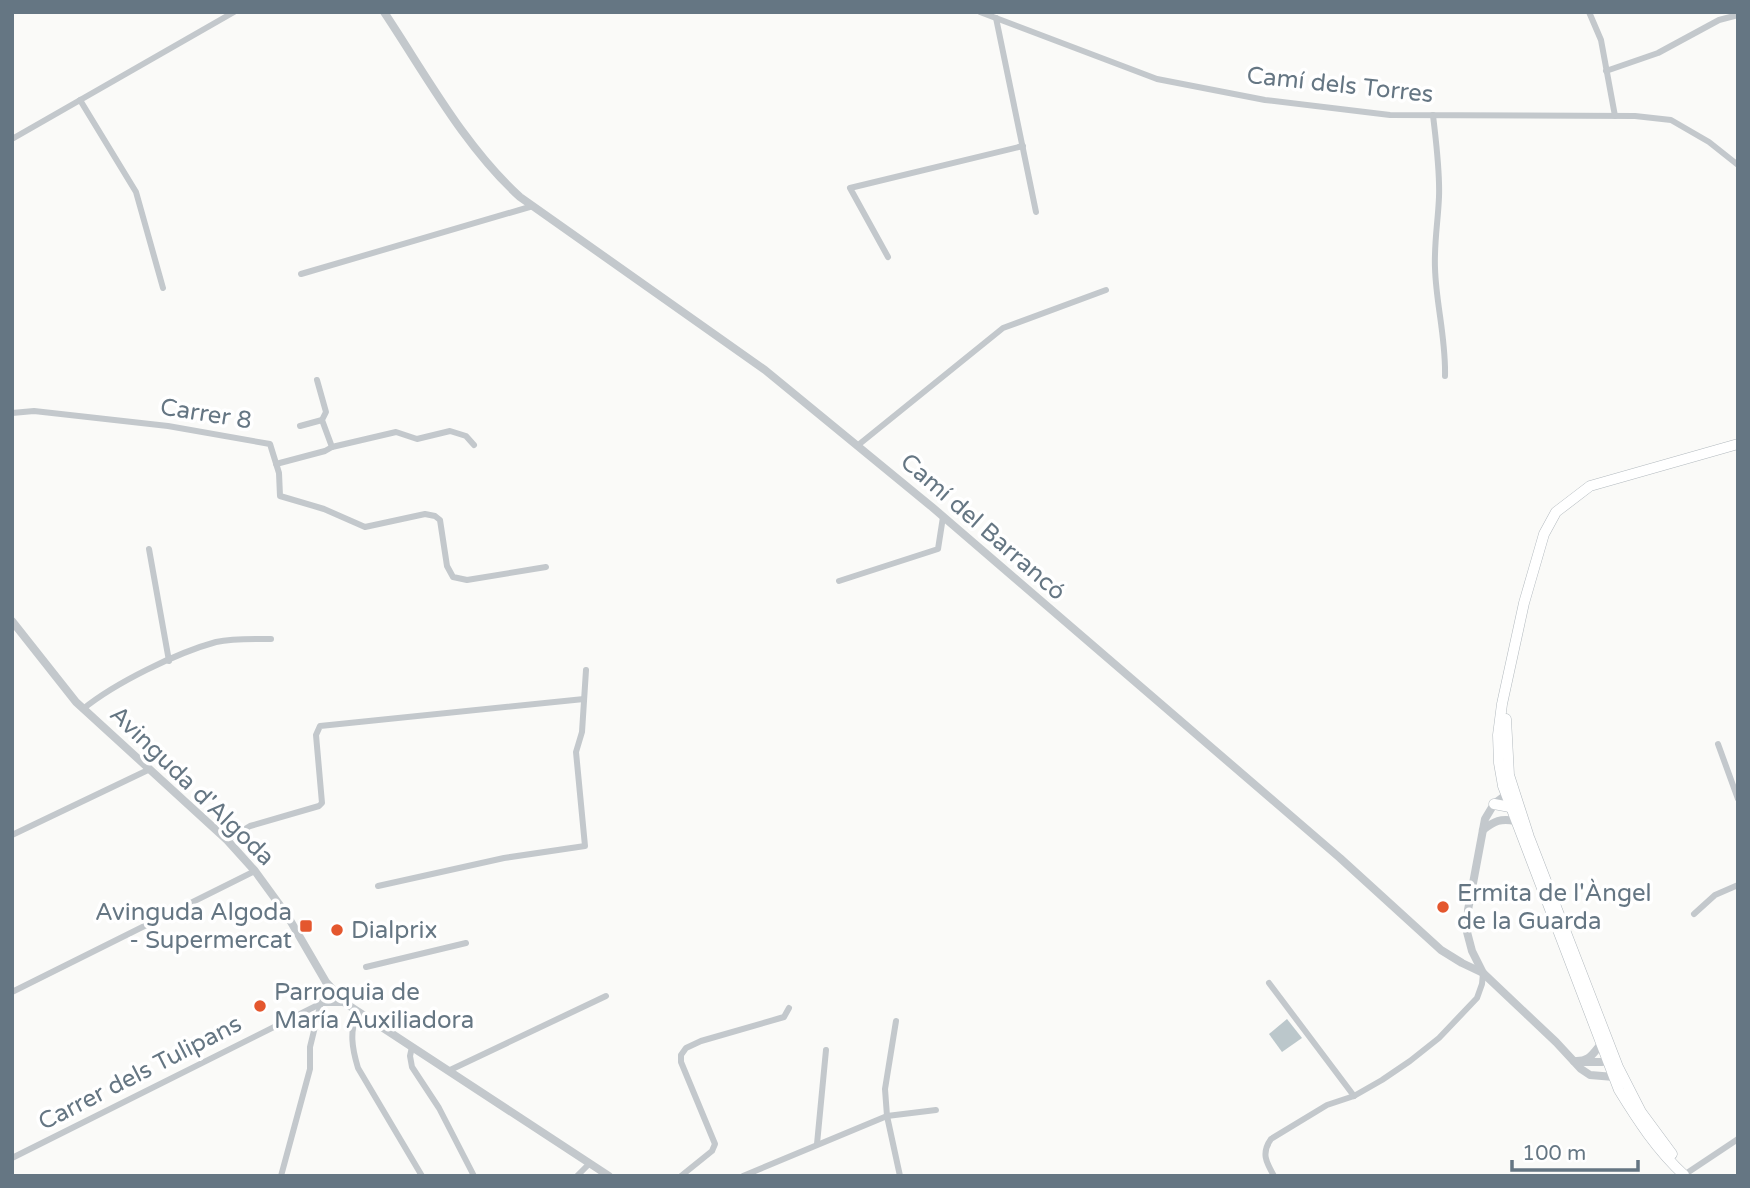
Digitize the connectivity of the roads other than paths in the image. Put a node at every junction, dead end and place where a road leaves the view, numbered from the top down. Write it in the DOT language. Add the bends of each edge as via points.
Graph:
graph roads {
  1 [pos="234,12"];
  2 [pos="384,12"];
  3 [pos="980,12"];
  4 [pos="1589,12"];
  5 [pos="1738,15"];
  6 [pos="996,18"];
  7 [pos="1606,71"];
  8 [pos="80,100"];
  9 [pos="1433,116"];
  10 [pos="1615,116"];
  11 [pos="12,139"];
  12 [pos="1023,146"];
  13 [pos="1738,164"];
  14 [pos="533,206"];
  15 [pos="1036,212"];
  16 [pos="888,257"];
  17 [pos="301,274"];
  18 [pos="163,288"];
  19 [pos="1107,290"];
  20 [pos="1445,376"];
  21 [pos="317,380"];
  22 [pos="12,413"];
  23 [pos="322,420"];
  24 [pos="300,426"];
  25 [pos="1738,444"];
  26 [pos="474,445"];
  27 [pos="857,446"];
  28 [pos="332,447"];
  29 [pos="276,464"];
  30 [pos="943,517"];
  31 [pos="149,549"];
  32 [pos="547,567"];
  33 [pos="839,581"];
  34 [pos="12,621"];
  35 [pos="271,639"];
  36 [pos="169,661"];
  37 [pos="586,670"];
  38 [pos="1507,686"];
  39 [pos="584,699"];
  40 [pos="83,709"];
  41 [pos="1505,732"];
  42 [pos="1718,744"];
  43 [pos="148,770"];
  44 [pos="1506,794"];
  45 [pos="1738,799"];
  46 [pos="1494,804"];
  47 [pos="1510,807"];
  48 [pos="1502,819"];
  49 [pos="1515,821"];
  50 [pos="1483,830"];
  51 [pos="12,835"];
  52 [pos="1529,837"];
  53 [pos="227,840"];
  54 [pos="255,871"];
  55 [pos="1738,885"];
  56 [pos="378,886"];
  57 [pos="1693,914"];
  58 [pos="466,943"];
  59 [pos="366,967"];
  60 [pos="1483,973"];
  61 [pos="1583,979"];
  62 [pos="326,982"];
  63 [pos="1269,983"];
  64 [pos="12,992"];
  65 [pos="606,996"];
  66 [pos="322,1003"];
  67 [pos="345,1003"];
  68 [pos="789,1008"];
  69 [pos="358,1012"];
  70 [pos="896,1020"];
  71 [pos="1601,1044"];
  72 [pos="412,1047"];
  73 [pos="826,1050"];
  74 [pos="1574,1061"];
  75 [pos="1584,1062"];
  76 [pos="1605,1063"];
  77 [pos="448,1070"];
  78 [pos="1602,1075"];
  79 [pos="1614,1077"];
  80 [pos="1354,1096"];
  81 [pos="1634,1099"];
  82 [pos="936,1110"];
  83 [pos="887,1116"];
  84 [pos="1738,1139"];
  85 [pos="817,1144"];
  86 [pos="12,1158"];
  87 [pos="590,1163"];
  88 [pos="1684,1175"];
  89 [pos="281,1176"];
  90 [pos="422,1176"];
  91 [pos="474,1176"];
  92 [pos="577,1176"];
  93 [pos="609,1176"];
  94 [pos="681,1176"];
  95 [pos="743,1176"];
  96 [pos="900,1176"];
  97 [pos="1274,1176"];
  1 -- 8 [label="street"];
  2 -- 14 [label="street, Camí del Barrancó" via="495,174"];
  3 -- 6 [label="street, Camí dels Torres"];
  4 -- 7 [label="street" via="1601,40"];
  5 -- 7 [label="street" via="1718,20 1658,53"];
  6 -- 9 [label="street, Camí dels Torres" via="1157,79 1265,100"];
  6 -- 12 [label="street"];
  7 -- 10 [label="street"];
  8 -- 11 [label="street"];
  8 -- 18 [label="street" via="136,192"];
  9 -- 10 [label="street, Camí dels Torres"];
  9 -- 20 [label="street" via="1439,178 1435,272"];
  10 -- 13 [label="street, Camí dels Torres" via="1671,120"];
  12 -- 15 [label="street"];
  12 -- 16 [label="street" via="850,188"];
  14 -- 17 [label="street"];
  14 -- 27 [label="street, Camí del Barrancó" via="765,370"];
  19 -- 27 [label="street" via="1003,328"];
  21 -- 23 [label="street" via="326,412"];
  22 -- 29 [label="street, Carrer 8" via="34,411 242,438 270,444"];
  23 -- 24 [label="street"];
  23 -- 28 [label="street"];
  25 -- 38 [label="main road" via="1590,486 1556,512 1544,534 1524,603"];
  26 -- 28 [label="street" via="466,436 450,431 417,439 396,432"];
  27 -- 30 [label="street, Camí del Barrancó"];
  28 -- 29 [label="street"];
  29 -- 32 [label="street, Carrer 8" via="280,496 365,527 425,514 435,516 440,520 453,578 467,580"];
  30 -- 33 [label="street" via="937,549"];
  30 -- 60 [label="street, Camí del Barrancó" via="1421,933"];
  31 -- 36 [label="street"];
  34 -- 40 [label="street, Avinguda d'Algoda"];
  35 -- 36 [label="street" via="216,642"];
  36 -- 40 [label="street" via="99,696"];
  37 -- 39 [label="street"];
  38 -- 41 [label="main road"];
  38 -- 44 [label="main road" via="1497,735"];
  39 -- 53 [label="street" via="320,726 316,735 323,803 250,825"];
  39 -- 56 [label="street" via="576,752 585,846 504,858"];
  40 -- 43 [label="street, Avinguda d'Algoda"];
  41 -- 47 [label="main road" via="1501,747"];
  41 -- 52 [label="main road" via="1509,775"];
  42 -- 45 [label="street"];
  43 -- 51 [label="street"];
  43 -- 53 [label="street, Avinguda d'Algoda"];
  44 -- 46 [label="street"];
  44 -- 47 [label="main road"];
  46 -- 47 [label="main road"];
  46 -- 50 [label="street"];
  47 -- 48 [label="main road"];
  47 -- 49 [label="main road"];
  47 -- 52 [label="main road"];
  48 -- 49 [label="street"];
  48 -- 50 [label="street"];
  49 -- 71 [label="main road"];
  50 -- 60 [label="street" via="1467,932"];
  52 -- 61 [label="main road"];
  53 -- 54 [label="street, Avinguda d'Algoda"];
  54 -- 62 [label="street, Avinguda d'Algoda"];
  54 -- 64 [label="street"];
  55 -- 57 [label="street" via="1715,895"];
  58 -- 59 [label="street"];
  60 -- 74 [label="street, Camí del Barrancó"];
  60 -- 80 [label="street" via="1477,998 1439,1038"];
  61 -- 76 [label="main road" via="1609,1057"];
  61 -- 81 [label="main road"];
  62 -- 66 [label="street"];
  62 -- 67 [label="street, Avinguda d'Algoda"];
  63 -- 80 [label="street"];
  65 -- 77 [label="street"];
  66 -- 67 [label="street, Carrer dels Tulipans"];
  66 -- 86 [label="street, Carrer dels Tulipans"];
  66 -- 89 [label="street" via="310,1047 310,1069"];
  67 -- 69 [label="street, Avinguda d'Algoda"];
  68 -- 94 [label="street" via="784,1017 701,1041 681,1055 715,1144"];
  69 -- 72 [label="street, Avinguda d'Algoda"];
  69 -- 90 [label="street" via="352,1034 358,1068"];
  70 -- 83 [label="street" via="885,1089"];
  71 -- 75 [label="street"];
  71 -- 76 [label="main road"];
  72 -- 77 [label="street, Avinguda d'Algoda"];
  72 -- 91 [label="street" via="412,1067"];
  73 -- 85 [label="street"];
  74 -- 75 [label="street"];
  74 -- 78 [label="street, Camí del Barrancó" via="1590,1075"];
  75 -- 76 [label="street"];
  76 -- 78 [label="main road"];
  76 -- 79 [label="main road"];
  76 -- 81 [label="main road"];
  77 -- 87 [label="street, Avinguda d'Algoda"];
  78 -- 79 [label="street, Camí del Barrancó"];
  79 -- 88 [label="main road" via="1640,1125"];
  80 -- 97 [label="street" via="1327,1105 1271,1139 1265,1160"];
  81 -- 88 [label="main road"];
  82 -- 83 [label="street"];
  83 -- 85 [label="street"];
  83 -- 96 [label="street"];
  84 -- 88 [label="street"];
  85 -- 95 [label="street"];
  87 -- 92 [label="street"];
  87 -- 93 [label="street, Avinguda d'Algoda"];
}
